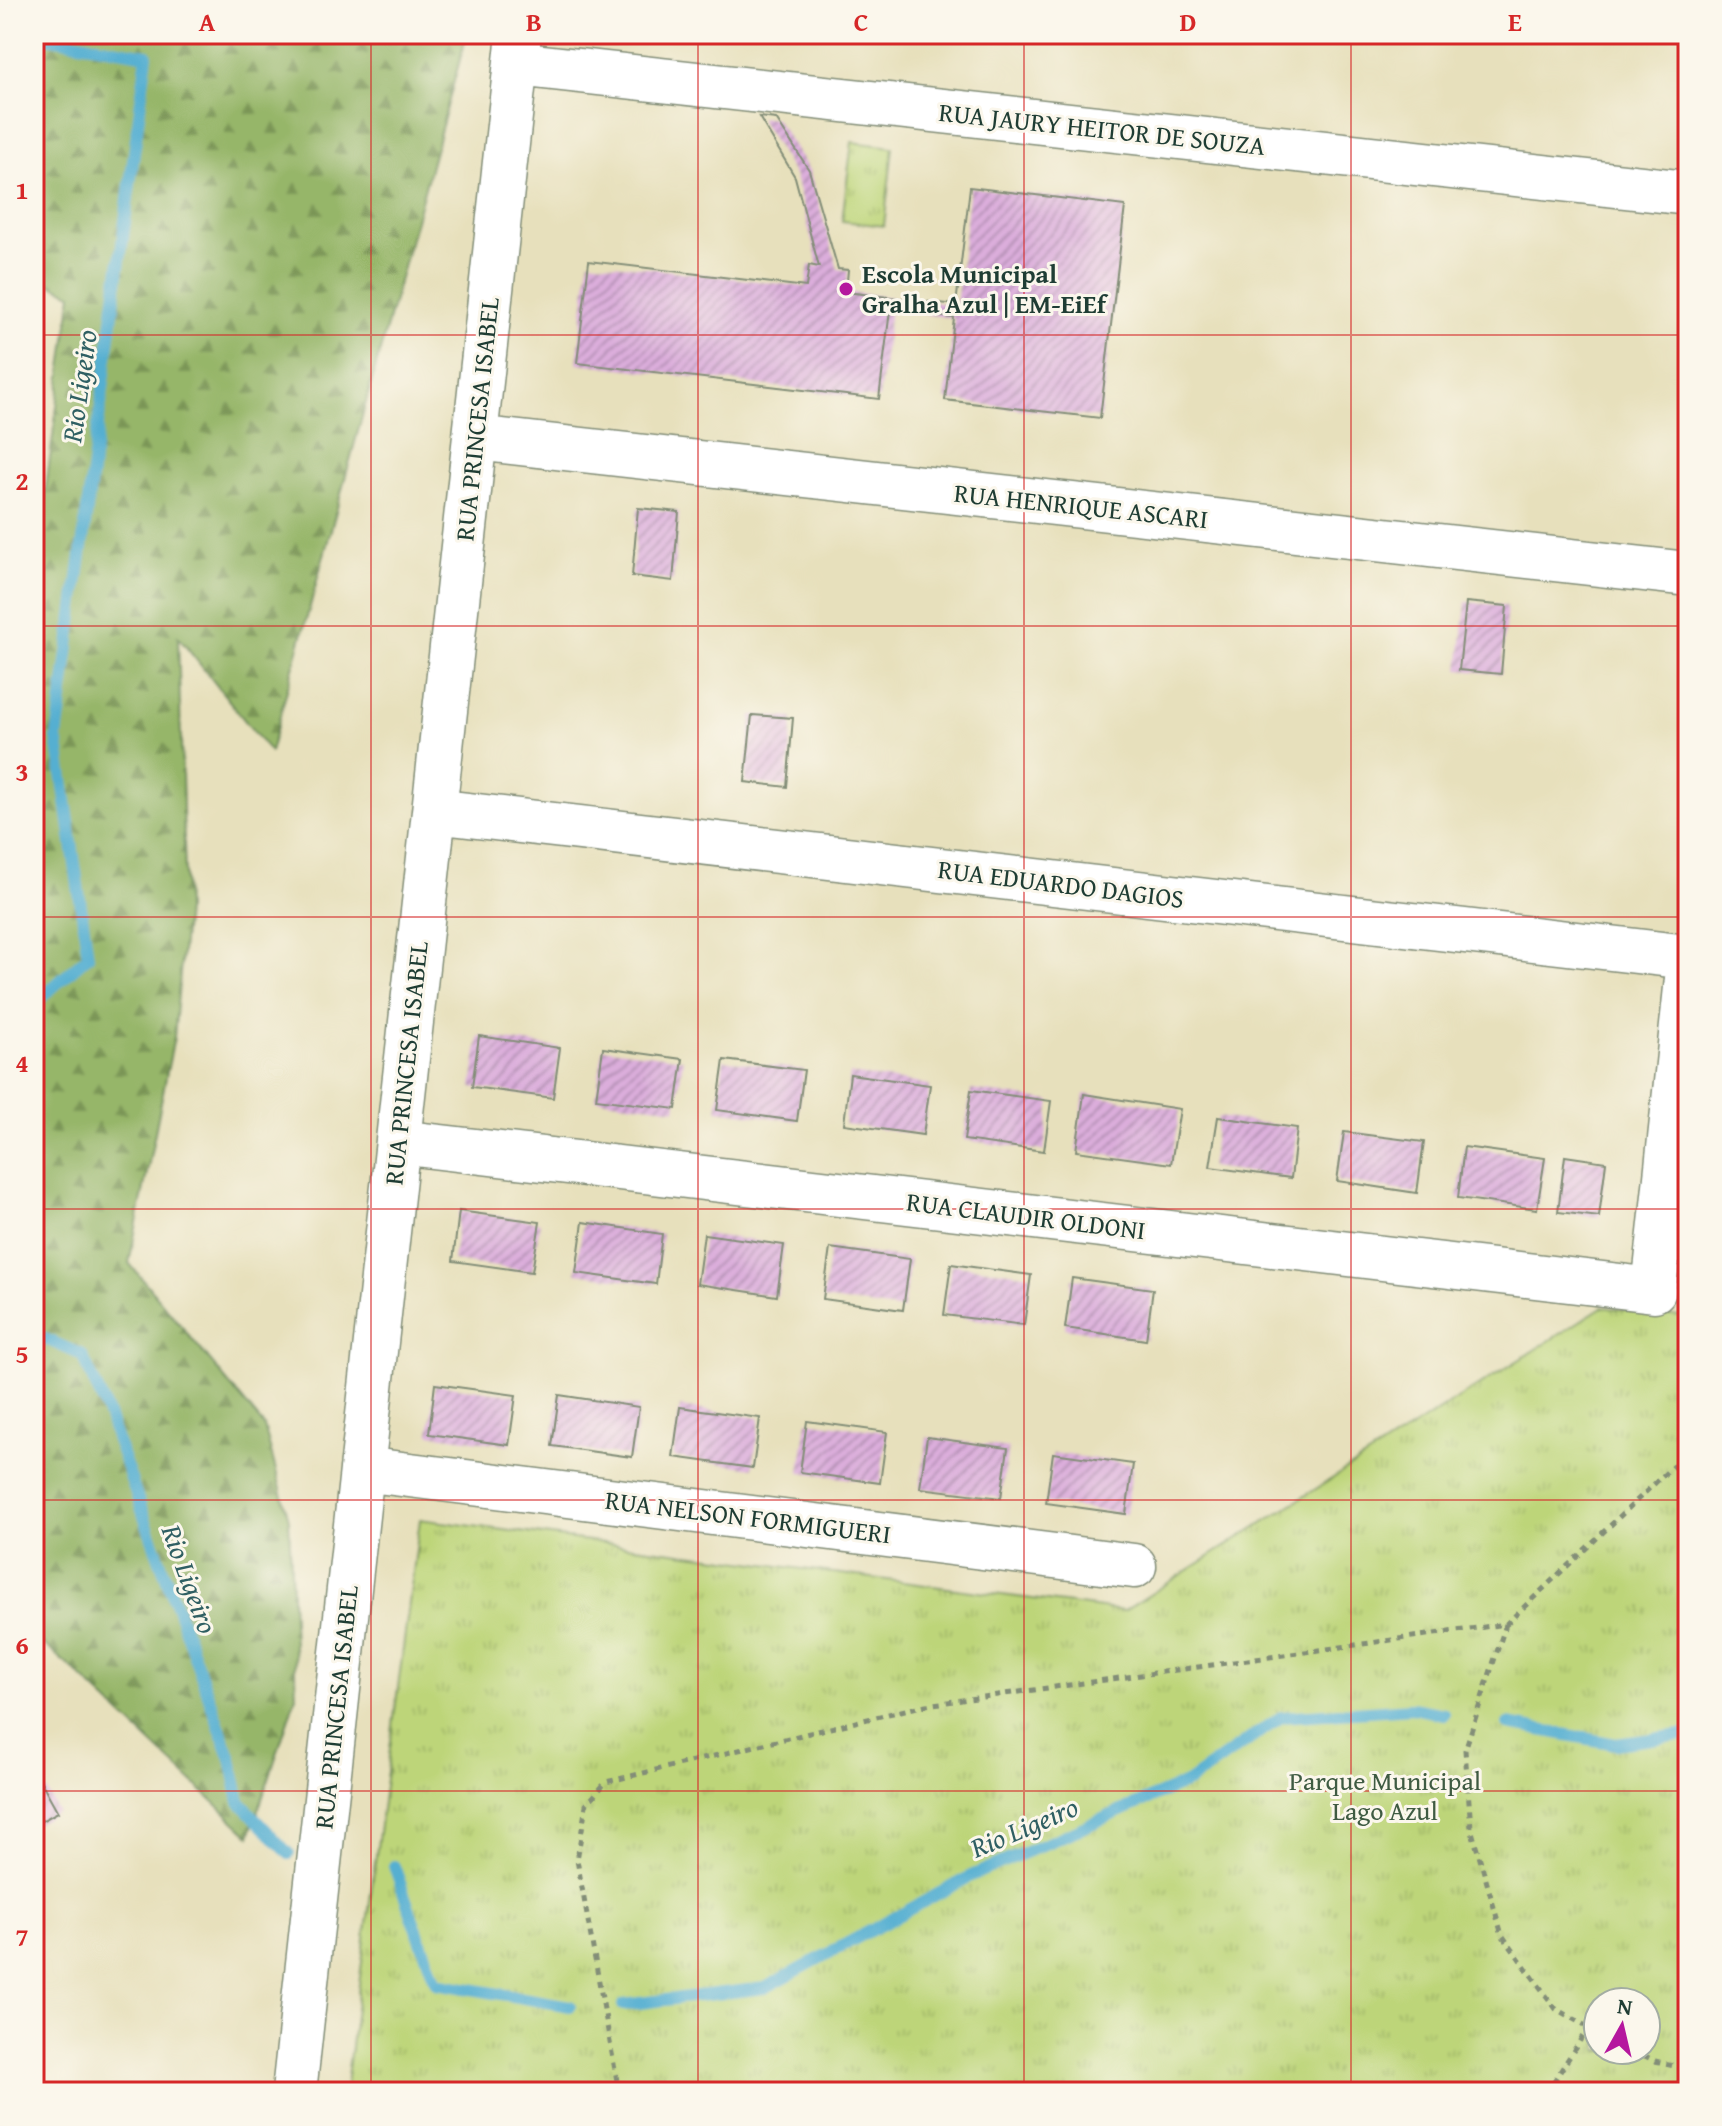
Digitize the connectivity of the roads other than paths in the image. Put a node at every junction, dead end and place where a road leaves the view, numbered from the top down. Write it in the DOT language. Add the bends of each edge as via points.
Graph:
graph roads {
  1 [pos="517,49"];
  2 [pos="1688,193"];
  3 [pos="475,438"];
  4 [pos="1688,574"];
  5 [pos="434,811"];
  6 [pos="1688,957"];
  7 [pos="1688,969"];
  8 [pos="398,1142"];
  9 [pos="362,1469"];
  10 [pos="1134,1566"];
  11 [pos="294,2092"];
  1 -- 2 [label="street, RUA JAURY HEITOR DE SOUZA"];
  1 -- 3 [label="street, RUA PRINCESA ISABEL"];
  3 -- 4 [label="street, RUA HENRIQUE ASCARI"];
  3 -- 5 [label="street, RUA PRINCESA ISABEL"];
  5 -- 6 [label="street, RUA EDUARDO DAGIOS"];
  5 -- 8 [label="street, RUA PRINCESA ISABEL"];
  7 -- 8 [label="street, RUA CLAUDIR OLDONI" via="1654,1290"];
  8 -- 9 [label="street, RUA PRINCESA ISABEL"];
  9 -- 10 [label="street, RUA NELSON FORMIGUERI"];
  9 -- 11 [label="street, RUA PRINCESA ISABEL"];
}
